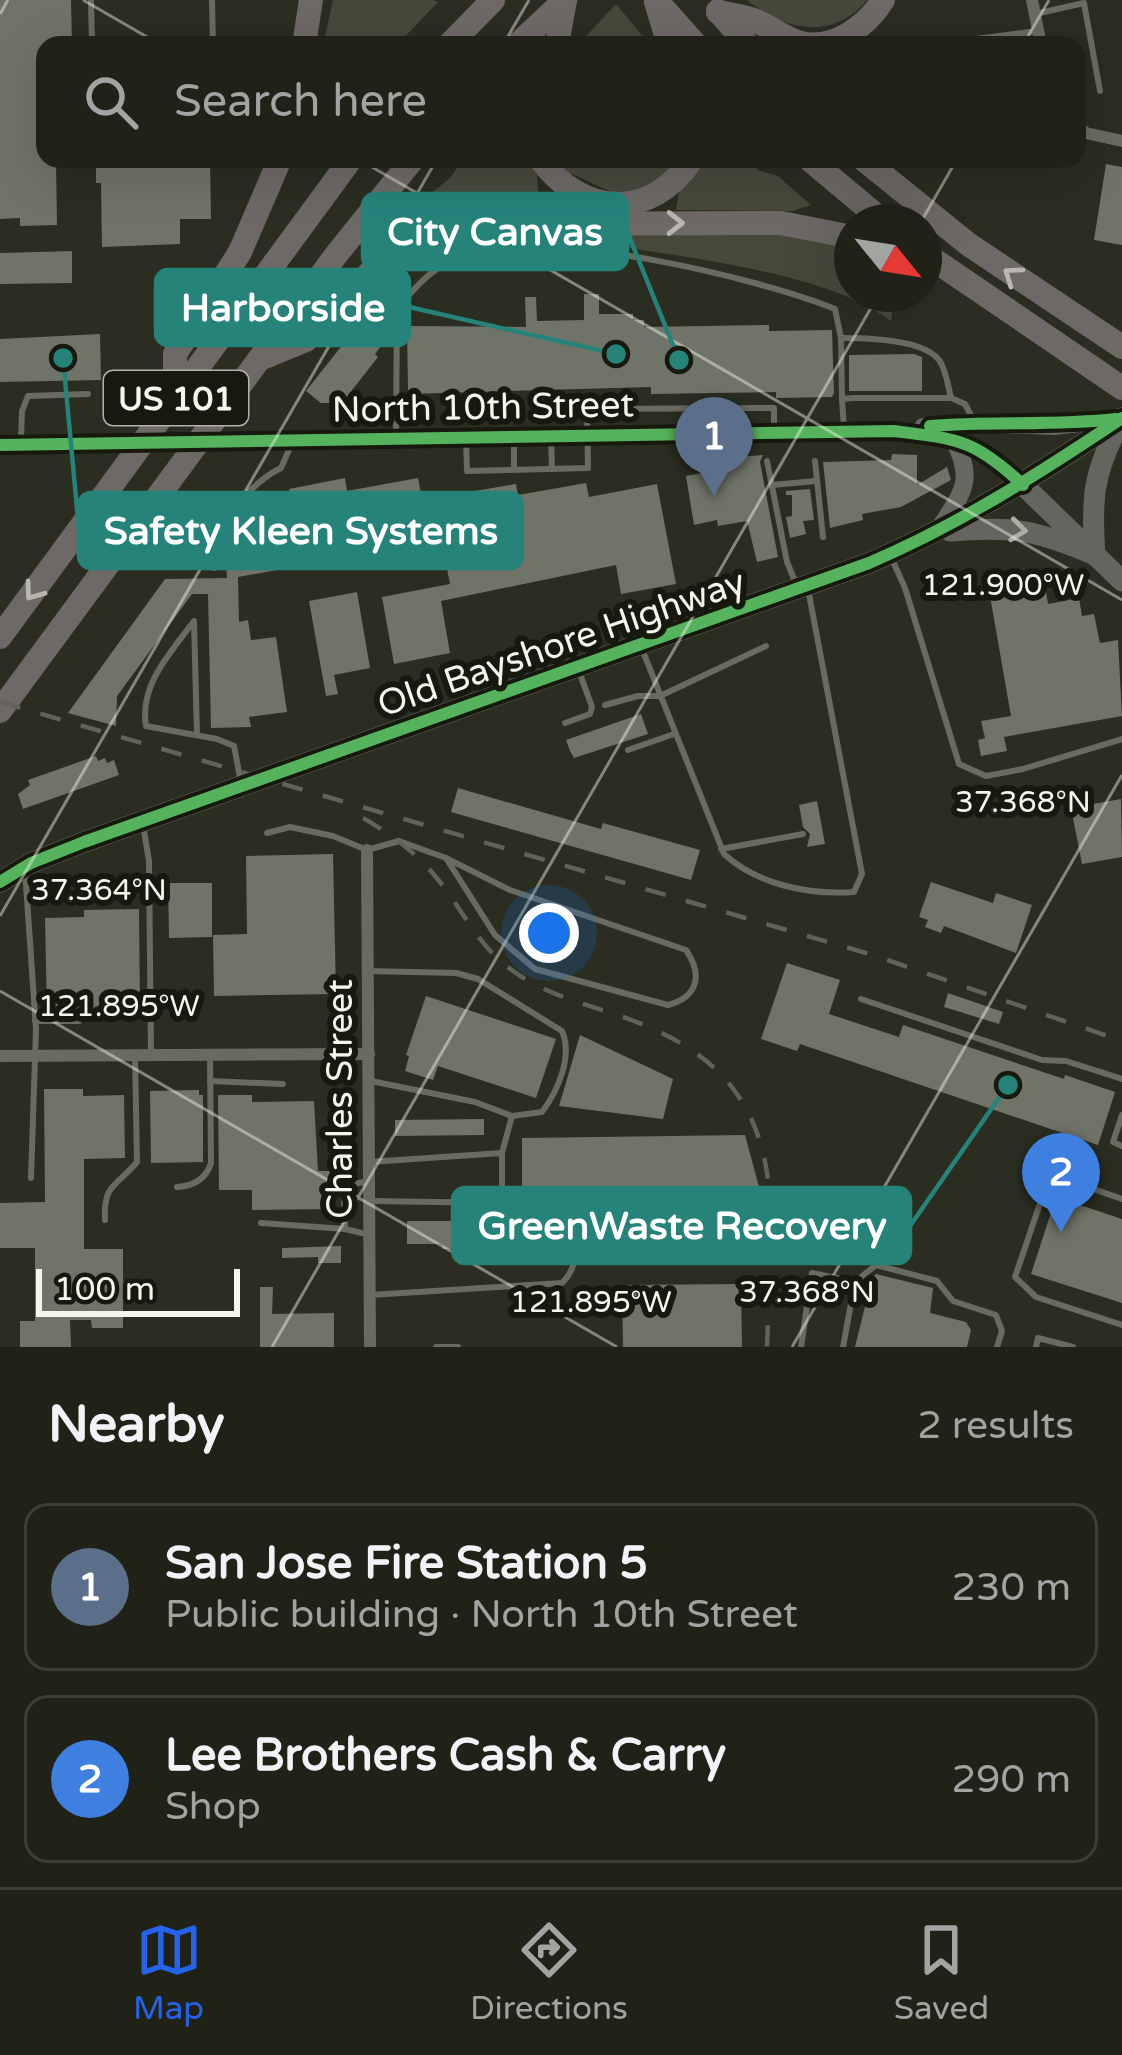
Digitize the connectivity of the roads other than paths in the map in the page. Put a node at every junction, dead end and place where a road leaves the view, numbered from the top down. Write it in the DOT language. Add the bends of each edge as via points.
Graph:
graph roads {
  1 [pos="91,0"];
  2 [pos="212,0"];
  3 [pos="311,0"];
  4 [pos="494,0"];
  5 [pos="565,0"];
  6 [pos="656,0"];
  7 [pos="883,0"];
  8 [pos="713,6"];
  9 [pos="1034,7"];
  10 [pos="670,35"];
  11 [pos="92,36"];
  12 [pos="213,36"];
  13 [pos="305,36"];
  14 [pos="458,36"];
  15 [pos="527,36"];
  16 [pos="559,36"];
  17 [pos="740,36"];
  18 [pos="785,36"];
  19 [pos="842,36"];
  20 [pos="1100,91"];
  21 [pos="1086,133"];
  22 [pos="1122,140"];
  23 [pos="276,168"];
  24 [pos="344,168"];
  25 [pos="406,168"];
  26 [pos="547,168"];
  27 [pos="685,168"];
  28 [pos="820,168"];
  29 [pos="874,168"];
  30 [pos="863,204"];
  31 [pos="834,233"];
  32 [pos="942,269"];
  33 [pos="841,338"];
  34 [pos="1116,344"];
  35 [pos="257,361"];
  36 [pos="1122,388"];
  37 [pos="88,394"];
  38 [pos="951,398"];
  39 [pos="176,399"];
  40 [pos="842,399"];
  41 [pos="649,409"];
  42 [pos="1122,418"];
  43 [pos="975,422"];
  44 [pos="894,431"];
  45 [pos="844,432"];
  46 [pos="649,433"];
  47 [pos="774,433"];
  48 [pos="584,434"];
  49 [pos="551,435"];
  50 [pos="466,436"];
  51 [pos="514,436"];
  52 [pos="395,438"];
  53 [pos="953,438"];
  54 [pos="293,440"];
  55 [pos="0,445"];
  56 [pos="21,445"];
  57 [pos="815,460"];
  58 [pos="767,461"];
  59 [pos="514,468"];
  60 [pos="552,470"];
  61 [pos="817,481"];
  62 [pos="772,485"];
  63 [pos="1023,485"];
  64 [pos="937,532"];
  65 [pos="823,537"];
  66 [pos="890,554"];
  67 [pos="1096,556"];
  68 [pos="214,568"];
  69 [pos="1122,581"];
  70 [pos="803,587"];
  71 [pos="0,637"];
  72 [pos="640,646"];
  73 [pos="766,646"];
  74 [pos="578,668"];
  75 [pos="660,697"];
  76 [pos="605,705"];
  77 [pos="0,711"];
  78 [pos="565,723"];
  79 [pos="674,734"];
  80 [pos="197,735"];
  81 [pos="1122,739"];
  82 [pos="628,751"];
  83 [pos="242,786"];
  84 [pos="141,821"];
  85 [pos="267,833"];
  86 [pos="803,834"];
  87 [pos="721,849"];
  88 [pos="367,850"];
  89 [pos="446,858"];
  90 [pos="25,867"];
  91 [pos="0,882"];
  92 [pos="368,971"];
  93 [pos="861,999"];
  94 [pos="79,1021"];
  95 [pos="35,1022"];
  96 [pos="369,1054"];
  97 [pos="151,1055"];
  98 [pos="210,1055"];
  99 [pos="0,1056"];
  100 [pos="35,1056"];
  101 [pos="134,1056"];
  102 [pos="1122,1079"];
  103 [pos="210,1081"];
  104 [pos="369,1081"];
  105 [pos="283,1084"];
  106 [pos="1122,1114"];
  107 [pos="512,1116"];
  108 [pos="1122,1146"];
  109 [pos="502,1153"];
  110 [pos="369,1162"];
  111 [pos="32,1178"];
  112 [pos="369,1180"];
  113 [pos="177,1186"];
  114 [pos="1122,1199"];
  115 [pos="370,1201"];
  116 [pos="502,1203"];
  117 [pos="799,1204"];
  118 [pos="828,1214"];
  119 [pos="105,1220"];
  120 [pos="261,1222"];
  121 [pos="345,1229"];
  122 [pos="370,1234"];
  123 [pos="855,1282"];
  124 [pos="370,1295"];
  125 [pos="1122,1325"];
  126 [pos="370,1347"];
  127 [pos="436,1347"];
  128 [pos="458,1347"];
  129 [pos="801,1347"];
  130 [pos="843,1347"];
  131 [pos="997,1347"];
  132 [pos="1036,1347"];
  133 [pos="1073,1347"];
  1 -- 11 [label="lane"];
  2 -- 12 [label="lane"];
  3 -- 13 [label="highway"];
  4 -- 14 [label="highway"];
  5 -- 15 [label="highway"];
  5 -- 16 [label="highway"];
  6 -- 10 [label="highway"];
  7 -- 19 [label="highway"];
  8 -- 17 [label="highway"];
  8 -- 18 [label="highway"];
  9 -- 20 [label="lane" via="1084,3"];
  21 -- 22 [label="street"];
  23 -- 39 [label="highway" via="240,253 175,354"];
  24 -- 39 [label="highway, US 101"];
  25 -- 35 [label="highway, US 101"];
  26 -- 27 [label="highway" via="578,196 605,205 649,197"];
  28 -- 30 [label="highway"];
  34 -- 29 [label="highway, one-way" via="968,244"];
  35 -- 31 [label="highway, one-way" via="306,340 382,259 440,232 495,224 781,223"];
  32 -- 36 [label="highway"];
  33 -- 38 [label="lane" via="878,338 934,354"];
  33 -- 40 [label="lane"];
  33 -- 52 [label="lane" via="836,308 766,284 593,252 511,244 470,252 438,266 398,310"];
  35 -- 77 [label="highway, US 101"];
  37 -- 56 [label="lane" via="28,396"];
  38 -- 40 [label="lane"];
  38 -- 43 [label="lane"];
  39 -- 71 [label="highway, US 101, one-way"];
  40 -- 45 [label="lane"];
  41 -- 46 [label="lane"];
  41 -- 47 [label="lane" via="774,408"];
  41 -- 48 [label="lane" via="587,409"];
  42 -- 43 [label="main road" via="1054,426"];
  42 -- 63 [label="main road, Old Bayshore Highway"];
  42 -- 67 [label="main road" via="1094,480"];
  43 -- 44 [label="main road"];
  44 -- 45 [label="main road, North 10th Street"];
  44 -- 53 [label="main road, North 10th Street"];
  45 -- 47 [label="main road, North 10th Street"];
  46 -- 47 [label="main road, North 10th Street"];
  46 -- 48 [label="main road, North 10th Street"];
  48 -- 49 [label="main road, North 10th Street"];
  48 -- 60 [label="lane" via="588,468"];
  49 -- 51 [label="main road, North 10th Street"];
  49 -- 60 [label="lane"];
  50 -- 51 [label="main road, North 10th Street"];
  50 -- 52 [label="main road, North 10th Street"];
  50 -- 59 [label="lane" via="467,471"];
  51 -- 59 [label="lane"];
  52 -- 54 [label="main road, North 10th Street"];
  53 -- 63 [label="main road, North 10th Street" via="983,449"];
  53 -- 64 [label="main road" via="965,486"];
  54 -- 56 [label="main road, North 10th Street"];
  54 -- 68 [label="lane" via="281,468 216,520"];
  55 -- 56 [label="main road, North 10th Street"];
  57 -- 61 [label="lane"];
  58 -- 62 [label="lane"];
  59 -- 60 [label="lane"];
  61 -- 62 [label="lane"];
  61 -- 65 [label="lane"];
  62 -- 70 [label="lane" via="787,562"];
  63 -- 64 [label="main road, Old Bayshore Highway"];
  63 -- 67 [label="main road"];
  64 -- 66 [label="main road, Old Bayshore Highway"];
  64 -- 67 [label="main road, one-way" via="1016,527"];
  66 -- 70 [label="main road, Old Bayshore Highway"];
  66 -- 81 [label="lane" via="959,764 986,776"];
  67 -- 69 [label="main road"];
  70 -- 72 [label="main road, Old Bayshore Highway"];
  70 -- 87 [label="lane" via="859,887 799,889 736,865"];
  72 -- 74 [label="main road, Old Bayshore Highway"];
  72 -- 75 [label="lane"];
  73 -- 75 [label="lane"];
  74 -- 78 [label="lane" via="592,707"];
  74 -- 83 [label="main road, Old Bayshore Highway"];
  75 -- 76 [label="lane"];
  75 -- 79 [label="lane"];
  79 -- 82 [label="lane"];
  79 -- 87 [label="lane"];
  80 -- 80 [label="lane" via="146,726 143,710 154,676 194,621"];
  80 -- 83 [label="lane" via="234,746"];
  83 -- 84 [label="main road, Old Bayshore Highway"];
  84 -- 90 [label="main road, Old Bayshore Highway"];
  84 -- 97 [label="lane" via="149,841"];
  85 -- 88 [label="lane" via="290,827"];
  86 -- 87 [label="lane"];
  88 -- 89 [label="lane" via="399,841"];
  88 -- 92 [label="street, Charles Street"];
  89 -- 89 [label="lane" via="495,935 535,969 668,1005 697,984 698,966 686,950 510,890"];
  90 -- 91 [label="main road, Old Bayshore Highway"];
  90 -- 95 [label="lane"];
  92 -- 96 [label="street, Charles Street"];
  92 -- 107 [label="lane" via="478,979 562,1031 568,1051 552,1099 542,1112"];
  93 -- 102 [label="lane"];
  94 -- 95 [label="lane"];
  95 -- 100 [label="lane"];
  96 -- 98 [label="street"];
  96 -- 104 [label="street, Charles Street"];
  97 -- 98 [label="street"];
  97 -- 101 [label="street"];
  98 -- 103 [label="lane"];
  99 -- 100 [label="street"];
  100 -- 101 [label="street"];
  100 -- 111 [label="lane"];
  101 -- 119 [label="lane" via="137,1162 111,1186"];
  103 -- 105 [label="lane"];
  103 -- 113 [label="lane" via="208,1174"];
  104 -- 107 [label="lane"];
  104 -- 110 [label="street, Charles Street"];
  106 -- 108 [label="lane" via="1113,1142"];
  107 -- 109 [label="lane"];
  109 -- 110 [label="lane"];
  109 -- 116 [label="lane"];
  110 -- 112 [label="street, Charles Street"];
  112 -- 115 [label="street, Charles Street"];
  112 -- 121 [label="lane" via="349,1185"];
  114 -- 125 [label="lane" via="1049,1174 1015,1277 1036,1297"];
  115 -- 116 [label="lane"];
  115 -- 122 [label="street, Charles Street"];
  116 -- 124 [label="lane" via="568,1224 575,1262 562,1283"];
  117 -- 118 [label="lane"];
  120 -- 121 [label="lane"];
  121 -- 122 [label="lane"];
  122 -- 124 [label="street, Charles Street"];
  123 -- 129 [label="lane" via="812,1273"];
  123 -- 130 [label="lane"];
  123 -- 131 [label="lane" via="876,1264 937,1281 953,1301 996,1315"];
  124 -- 126 [label="street, Charles Street"];
  127 -- 128 [label="lane"];
  132 -- 133 [label="lane" via="1038,1338"];
}
